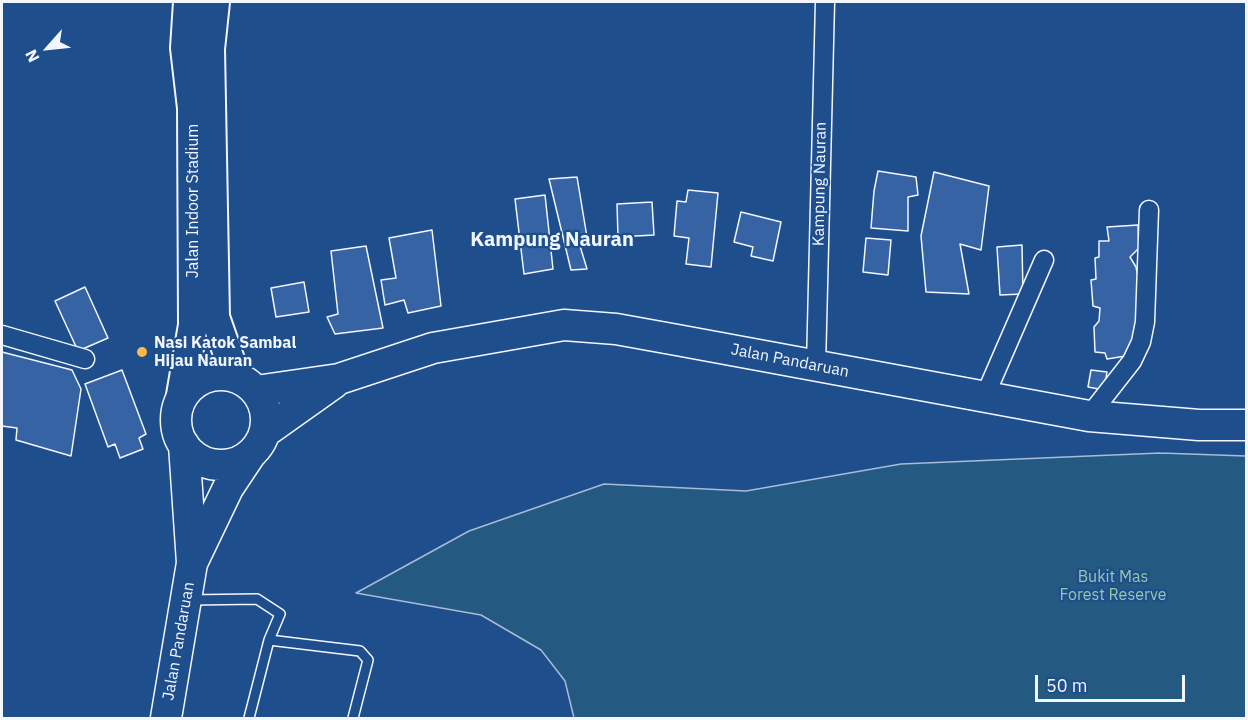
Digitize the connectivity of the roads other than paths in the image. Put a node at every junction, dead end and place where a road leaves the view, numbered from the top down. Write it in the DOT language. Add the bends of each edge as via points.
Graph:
graph roads {
  1 [pos="188,2"];
  2 [pos="215,2"];
  3 [pos="825,2"];
  4 [pos="1149,210"];
  5 [pos="1044,260"];
  6 [pos="2,335"];
  7 [pos="85,359"];
  8 [pos="816,366"];
  9 [pos="339,379"];
  10 [pos="246,384"];
  11 [pos="984,398"];
  12 [pos="180,401"];
  13 [pos="1089,416"];
  14 [pos="1246,425"];
  15 [pos="257,443"];
  16 [pos="184,446"];
  17 [pos="192,563"];
  18 [pos="186,600"];
  19 [pos="269,640"];
  20 [pos="166,718"];
  21 [pos="249,718"];
  22 [pos="353,718"];
  1 -- 12 [label="main road, Jalan Indoor Stadium" via="185,48 192,108 194,325"];
  2 -- 10 [label="main road, Jalan Indoor Stadium" via="210,49 215,317"];
  3 -- 8 [label="street, Kampung Nauran"];
  4 -- 13 [label="street" via="1141,342 1132,361"];
  5 -- 11 [label="street"];
  6 -- 7 [label="street"];
  8 -- 9 [label="highway, Jalan Pandaruan" via="616,329 564,325 433,348"];
  8 -- 11 [label="highway, Jalan Pandaruan"];
  9 -- 10 [label="highway, Jalan Pandaruan"];
  9 -- 15 [label="highway, Jalan Pandaruan"];
  10 -- 12 [label="highway" via="219,375 203,378"];
  10 -- 15 [label="highway" via="266,417"];
  11 -- 13 [label="highway, Jalan Pandaruan"];
  12 -- 16 [label="highway" via="177,431"];
  13 -- 14 [label="highway, Jalan Pandaruan"];
  15 -- 16 [label="highway" via="237,463 222,465 194,457"];
  15 -- 17 [label="highway, Jalan Pandaruan" via="228,488"];
  16 -- 17 [label="highway, Jalan Pandaruan"];
  17 -- 18 [label="highway, Jalan Pandaruan"];
  18 -- 19 [label="lane" via="257,599 280,614"];
  18 -- 20 [label="highway, Jalan Pandaruan"];
  19 -- 21 [label="lane"];
  19 -- 22 [label="lane" via="360,651 368,660"];
}
